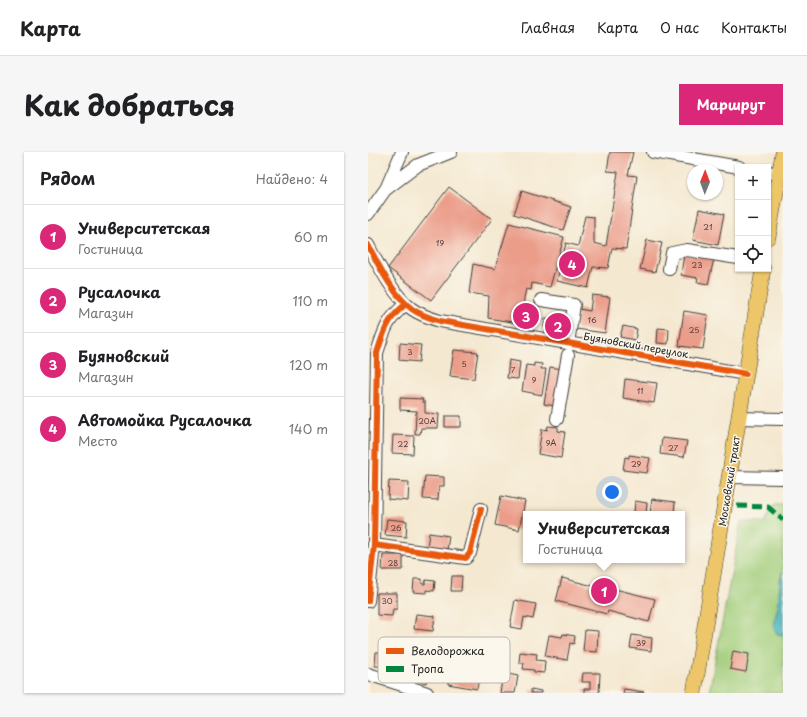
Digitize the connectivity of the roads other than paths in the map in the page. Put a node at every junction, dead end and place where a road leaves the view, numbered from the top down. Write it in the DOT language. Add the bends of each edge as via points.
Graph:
graph roads {
  1 [pos="402,152"];
  2 [pos="451,152"];
  3 [pos="653,152"];
  4 [pos="783,154"];
  5 [pos="735,166"];
  6 [pos="773,173"];
  7 [pos="385,190"];
  8 [pos="778,206"];
  9 [pos="368,214"];
  10 [pos="768,236"];
  11 [pos="369,251"];
  12 [pos="735,258"];
  13 [pos="669,269"];
  14 [pos="763,272"];
  15 [pos="541,300"];
  16 [pos="406,304"];
  17 [pos="568,349"];
  18 [pos="746,374"];
  19 [pos="739,418"];
  20 [pos="557,419"];
  21 [pos="783,419"];
  22 [pos="729,477"];
  23 [pos="783,478"];
  24 [pos="481,508"];
  25 [pos="374,545"];
  26 [pos="368,600"];
  27 [pos="368,674"];
  28 [pos="378,677"];
  29 [pos="396,683"];
  30 [pos="427,693"];
  31 [pos="694,693"];
  1 -- 7 [label="street"];
  2 -- 7 [label="street" via="418,165"];
  3 -- 5 [label="street"];
  4 -- 6 [label="main road"];
  6 -- 8 [label="main road"];
  7 -- 9 [label="street"];
  8 -- 10 [label="main road"];
  11 -- 16 [label="street, Буяновский переулок"];
  12 -- 13 [label="street" via="687,250 672,253"];
  14 -- 18 [label="main road, Московский тракт"];
  15 -- 17 [label="street" via="574,305"];
  16 -- 17 [label="street, Буяновский переулок" via="421,315 440,321"];
  16 -- 25 [label="street" via="388,323 377,353"];
  17 -- 18 [label="street, Буяновский переулок"];
  17 -- 20 [label="street"];
  18 -- 19 [label="main road, Московский тракт"];
  19 -- 21 [label="street"];
  19 -- 22 [label="main road, Московский тракт"];
  22 -- 23 [label="street"];
  22 -- 31 [label="main road, Московский тракт"];
  24 -- 25 [label="street" via="470,553 466,558"];
  25 -- 26 [label="street"];
  27 -- 28 [label="street"];
  29 -- 30 [label="street"];
}
